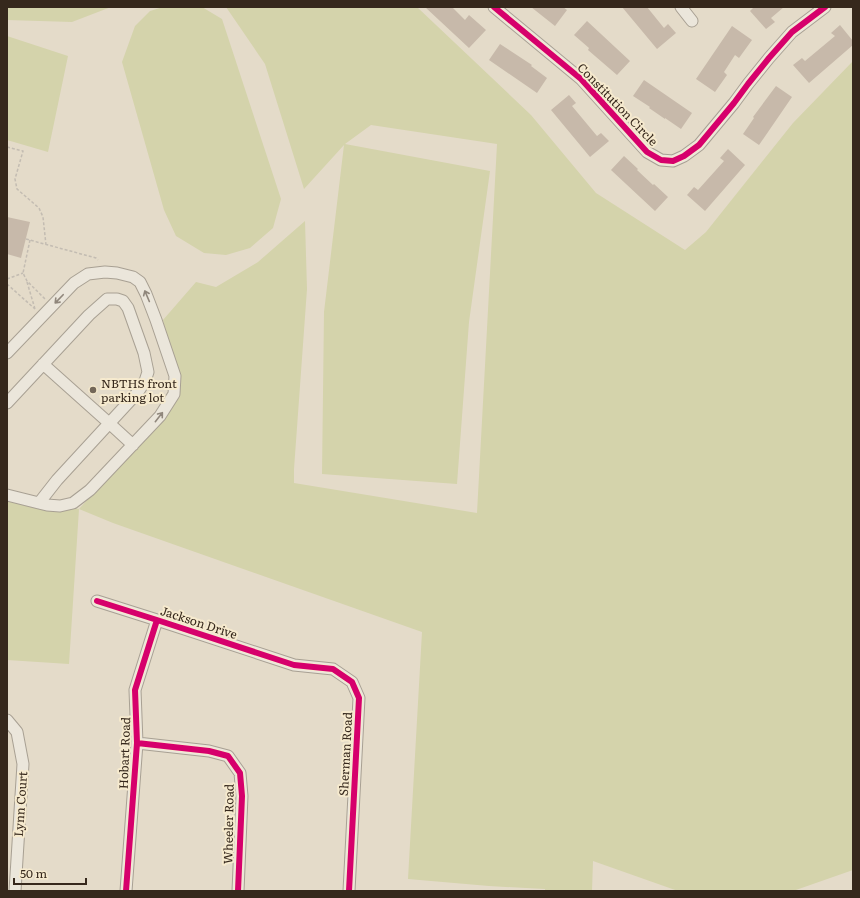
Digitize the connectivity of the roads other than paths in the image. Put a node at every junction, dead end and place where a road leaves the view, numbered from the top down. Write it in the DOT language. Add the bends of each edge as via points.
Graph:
graph roads {
  1 [pos="494,7"];
  2 [pos="681,7"];
  3 [pos="825,7"];
  4 [pos="692,21"];
  5 [pos="7,353"];
  6 [pos="43,364"];
  7 [pos="7,402"];
  8 [pos="109,423"];
  9 [pos="133,445"];
  10 [pos="7,495"];
  11 [pos="43,504"];
  12 [pos="97,601"];
  13 [pos="157,620"];
  14 [pos="294,665"];
  15 [pos="7,720"];
  16 [pos="138,743"];
  17 [pos="15,891"];
  18 [pos="126,891"];
  19 [pos="238,891"];
  20 [pos="349,891"];
  1 -- 3 [label="street, Constitution Circle" via="581,79 647,152 661,160 673,161 699,145 787,37"];
  2 -- 4 [label="street"];
  9 -- 5 [label="street, one-way" via="160,416 174,394 175,376 140,282 105,272 88,274 74,283"];
  6 -- 7 [label="street"];
  6 -- 8 [label="street"];
  6 -- 8 [label="street" via="106,299 123,301 128,308 144,353 148,372 138,392"];
  8 -- 9 [label="street"];
  8 -- 11 [label="street" via="57,480"];
  9 -- 11 [label="street" via="90,490 73,503 60,506"];
  10 -- 11 [label="street"];
  12 -- 13 [label="street, Jackson Drive"];
  13 -- 14 [label="street, Jackson Drive"];
  13 -- 16 [label="street, Hobart Road" via="135,690"];
  14 -- 20 [label="street, Sherman Road" via="333,669 352,682 359,698"];
  15 -- 17 [label="street, Lynn Court" via="16,732 23,764"];
  16 -- 18 [label="street, Hobart Road"];
  16 -- 19 [label="street, Wheeler Road" via="209,751 228,756 240,773 242,796"];
}
